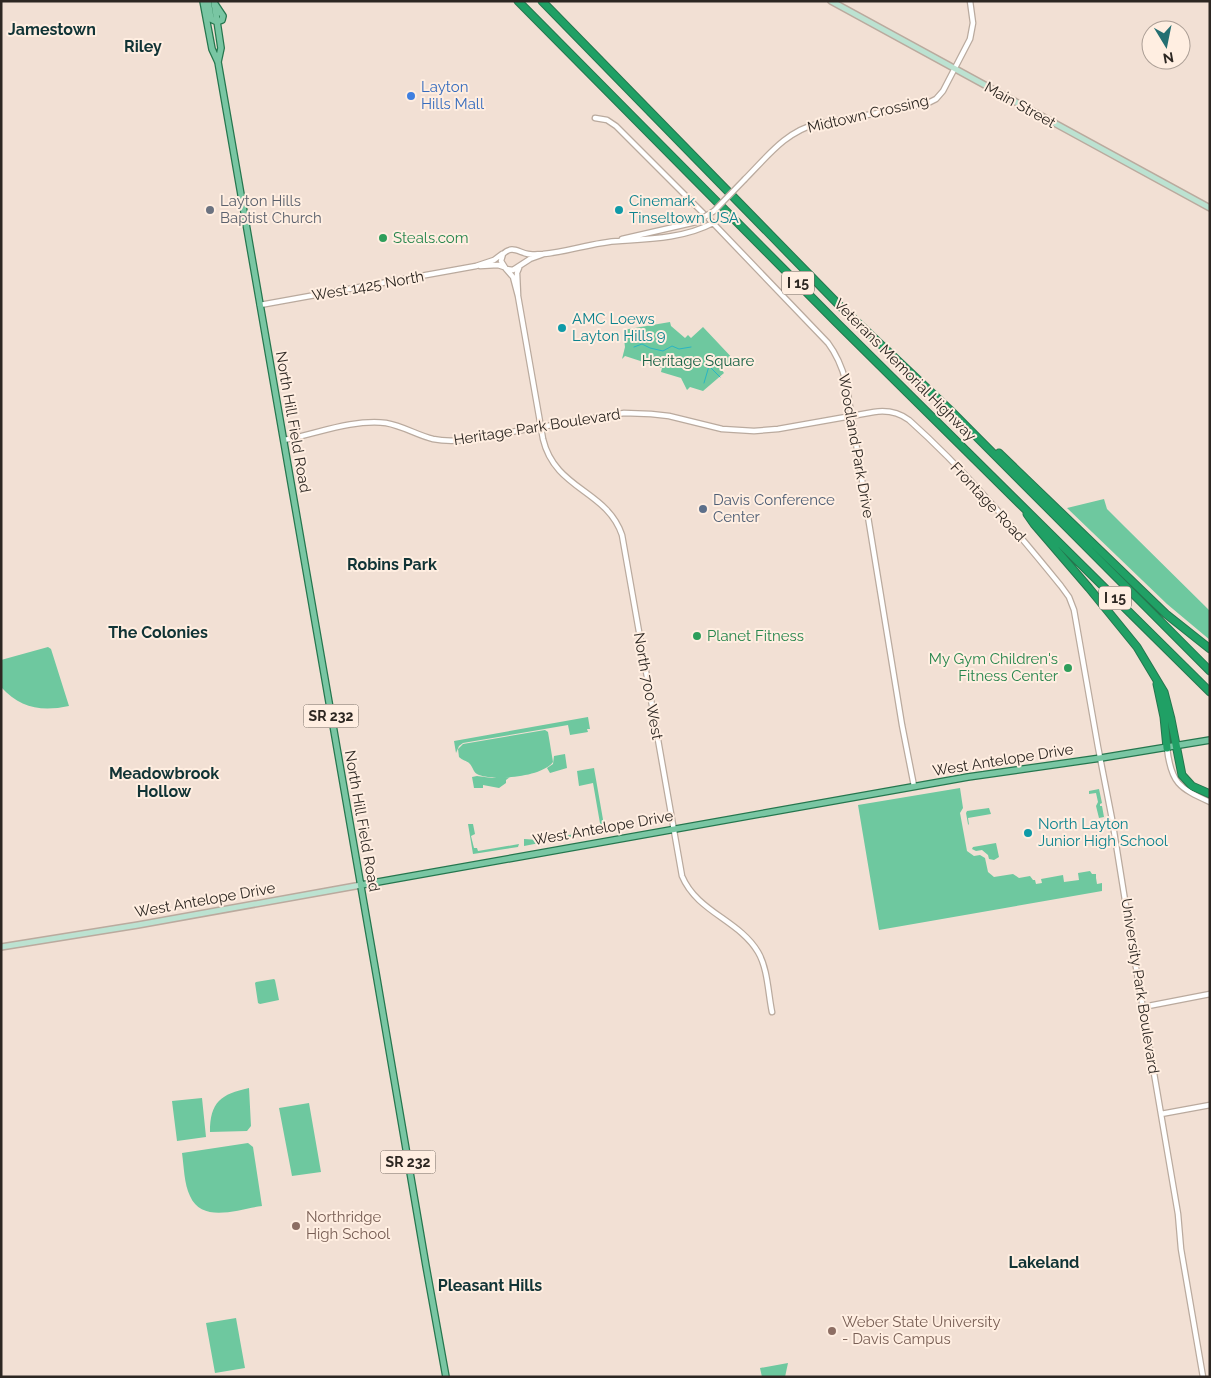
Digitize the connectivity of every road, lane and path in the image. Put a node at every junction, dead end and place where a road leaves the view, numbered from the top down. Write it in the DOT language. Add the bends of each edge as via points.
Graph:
graph roads {
  1 [pos="203,1"];
  2 [pos="208,1"];
  3 [pos="214,1"];
  4 [pos="514,1"];
  5 [pos="518,1"];
  6 [pos="831,1"];
  7 [pos="970,1"];
  8 [pos="543,2"];
  9 [pos="537,20"];
  10 [pos="217,22"];
  11 [pos="218,62"];
  12 [pos="955,69"];
  13 [pos="595,118"];
  14 [pos="1210,208"];
  15 [pos="713,223"];
  16 [pos="618,240"];
  17 [pos="518,250"];
  18 [pos="503,254"];
  19 [pos="544,254"];
  20 [pos="476,266"];
  21 [pos="520,267"];
  22 [pos="506,268"];
  23 [pos="518,296"];
  24 [pos="260,305"];
  25 [pos="950,410"];
  26 [pos="898,414"];
  27 [pos="852,416"];
  28 [pos="541,426"];
  29 [pos="284,440"];
  30 [pos="1020,503"];
  31 [pos="1069,598"];
  32 [pos="1210,649"];
  33 [pos="1210,671"];
  34 [pos="1156,679"];
  35 [pos="1210,692"];
  36 [pos="1210,740"];
  37 [pos="1176,746"];
  38 [pos="1167,748"];
  39 [pos="1100,758"];
  40 [pos="914,786"];
  41 [pos="1210,794"];
  42 [pos="1210,802"];
  43 [pos="673,829"];
  44 [pos="361,885"];
  45 [pos="2,947"];
  46 [pos="1210,994"];
  47 [pos="1142,1007"];
  48 [pos="772,1012"];
  49 [pos="1210,1105"];
  50 [pos="1161,1114"];
  51 [pos="446,1377"];
  52 [pos="1203,1377"];
  1 -- 11 [label="main road, SR 232" via="212,49"];
  2 -- 10 [label="main road" via="211,18"];
  3 -- 10 [label="main road, SR 232"];
  4 -- 9 [label="highway"];
  5 -- 9 [label="highway, Veterans Memorial Highway / I 15"];
  6 -- 12 [label="main road, Main Street"];
  7 -- 12 [label="street, Midtown Crossing" via="973,23 970,39"];
  8 -- 25 [label="highway, Veterans Memorial Highway / I 15" via="839,305"];
  9 -- 30 [label="highway, Veterans Memorial Highway / I 15"];
  10 -- 11 [label="main road, SR 232" via="221,48"];
  11 -- 24 [label="main road, North Hill Field Road / SR 232"];
  12 -- 14 [label="main road, Main Street"];
  12 -- 16 [label="street, Midtown Crossing, bridge" via="942,93 929,102 797,131 714,211 696,222"];
  13 -- 15 [label="street, Woodland Park Drive" via="616,126"];
  15 -- 16 [label="street" via="698,230 643,240"];
  15 -- 27 [label="street, Woodland Park Drive" via="828,343 841,365"];
  16 -- 19 [label="street"];
  17 -- 18 [label="street" via="510,249"];
  17 -- 19 [label="street"];
  17 -- 21 [label="street" via="523,258"];
  18 -- 20 [label="street, West 1425 North"];
  18 -- 22 [label="street" via="501,260"];
  19 -- 21 [label="street"];
  20 -- 22 [label="street, West 1425 North"];
  20 -- 24 [label="street, West 1425 North"];
  21 -- 22 [label="street"];
  21 -- 23 [label="street" via="517,273"];
  22 -- 23 [label="street" via="513,277"];
  23 -- 28 [label="street, North 700 West"];
  24 -- 29 [label="main road, North Hill Field Road / SR 232"];
  25 -- 32 [label="highway" via="963,418 1166,614"];
  25 -- 33 [label="highway, Veterans Memorial Highway / I 15"];
  26 -- 27 [label="street, Heritage Park Boulevard" via="881,411"];
  26 -- 31 [label="street, Frontage Road" via="911,422 994,506"];
  27 -- 28 [label="street, Heritage Park Boulevard" via="754,431 722,429 669,416 636,413"];
  27 -- 40 [label="street, Woodland Park Drive"];
  28 -- 29 [label="street, Heritage Park Boulevard" via="452,441 432,439 377,422"];
  28 -- 43 [label="street, North 700 West" via="545,447 556,468 603,506 615,519 621,533"];
  29 -- 44 [label="main road, North Hill Field Road / SR 232"];
  30 -- 34 [label="highway" via="1137,647"];
  30 -- 35 [label="highway, Veterans Memorial Highway / I 15"];
  31 -- 39 [label="street, University Park Boulevard" via="1075,615"];
  34 -- 37 [label="highway" via="1168,707"];
  34 -- 38 [label="highway"];
  36 -- 37 [label="main road, West Antelope Drive"];
  37 -- 38 [label="main road, West Antelope Drive"];
  37 -- 41 [label="highway" via="1185,779"];
  38 -- 39 [label="main road, West Antelope Drive"];
  38 -- 42 [label="street" via="1170,767 1180,785 1189,793"];
  39 -- 40 [label="main road, West Antelope Drive"];
  39 -- 47 [label="street, University Park Boulevard"];
  40 -- 43 [label="main road, West Antelope Drive"];
  43 -- 44 [label="main road, West Antelope Drive"];
  43 -- 48 [label="street, North 700 West" via="682,876 694,897 739,932 753,945 761,959"];
  44 -- 45 [label="main road, West Antelope Drive"];
  44 -- 51 [label="main road, North Hill Field Road / SR 232"];
  46 -- 47 [label="street"];
  47 -- 50 [label="street, University Park Boulevard"];
  49 -- 50 [label="street"];
  50 -- 52 [label="street, University Park Boulevard"];
}
